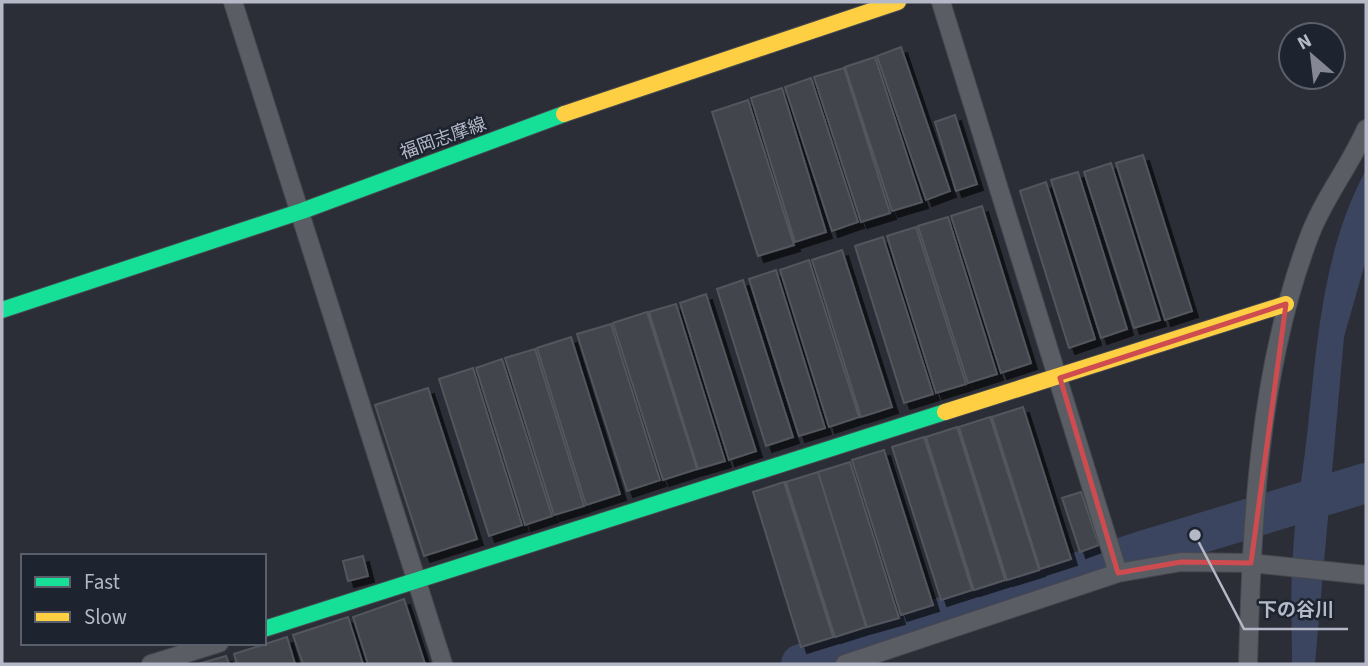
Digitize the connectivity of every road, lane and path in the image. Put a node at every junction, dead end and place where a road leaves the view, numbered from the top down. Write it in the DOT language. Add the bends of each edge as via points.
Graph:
graph roads {
  1 [pos="233,2"];
  2 [pos="898,2"];
  3 [pos="940,2"];
  4 [pos="1366,129"];
  5 [pos="302,211"];
  6 [pos="1286,304"];
  7 [pos="2,310"];
  8 [pos="1060,378"];
  9 [pos="1258,564"];
  10 [pos="1117,571"];
  11 [pos="1366,575"];
  12 [pos="415,583"];
  13 [pos="266,628"];
  14 [pos="213,645"];
  15 [pos="151,664"];
  16 [pos="443,664"];
  17 [pos="845,664"];
  18 [pos="1248,664"];
  1 -- 5 [label="street"];
  2 -- 5 [label="street, 福岡志摩線" via="617,94"];
  3 -- 8 [label="street"];
  4 -- 6 [label="street" via="1310,234"];
  5 -- 7 [label="street, 福岡志摩線"];
  5 -- 12 [label="street"];
  6 -- 8 [label="street"];
  6 -- 9 [label="street" via="1255,500"];
  8 -- 10 [label="street"];
  8 -- 12 [label="street"];
  9 -- 10 [label="street" via="1181,562"];
  9 -- 11 [label="street"];
  9 -- 18 [label="street"];
  10 -- 17 [label="street"];
  12 -- 13 [label="street"];
  12 -- 16 [label="street"];
  14 -- 15 [label="street"];
}
